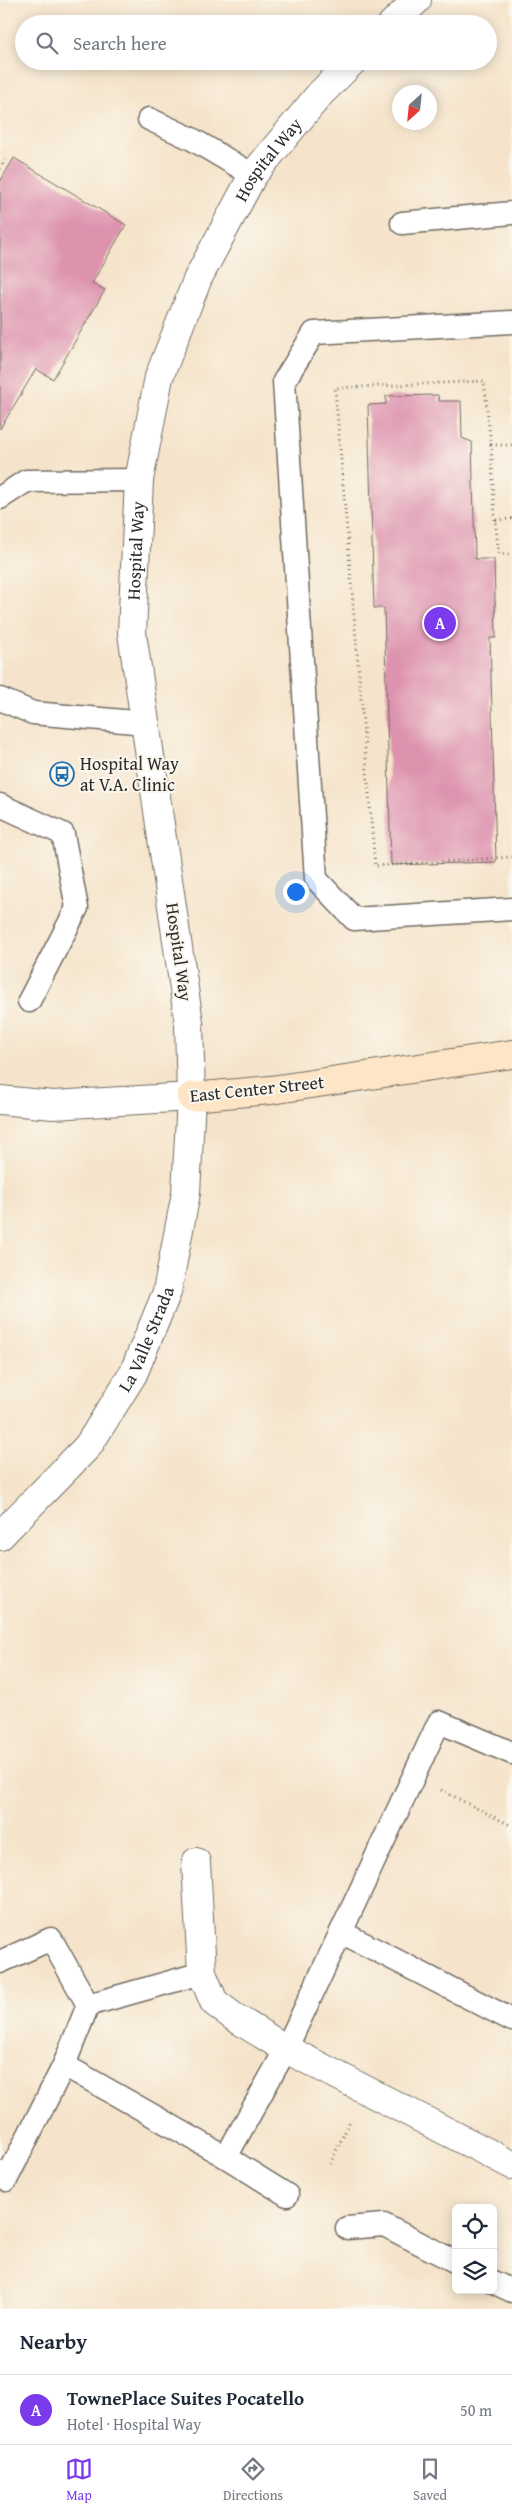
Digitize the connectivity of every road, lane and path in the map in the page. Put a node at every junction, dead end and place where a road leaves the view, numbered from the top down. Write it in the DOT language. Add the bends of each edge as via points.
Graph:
graph roads {
  1 [pos="417,0"];
  2 [pos="401,15"];
  3 [pos="344,70"];
  4 [pos="149,119"];
  5 [pos="5,160"];
  6 [pos="0,169"];
  7 [pos="253,174"];
  8 [pos="512,213"];
  9 [pos="402,223"];
  10 [pos="512,322"];
  11 [pos="512,444"];
  12 [pos="491,445"];
  13 [pos="139,480"];
  14 [pos="0,498"];
  15 [pos="512,519"];
  16 [pos="495,520"];
  17 [pos="512,554"];
  18 [pos="0,698"];
  19 [pos="146,723"];
  20 [pos="0,805"];
  21 [pos="512,857"];
  22 [pos="512,909"];
  23 [pos="29,1001"];
  24 [pos="512,1054"];
  25 [pos="191,1097"];
  26 [pos="0,1100"];
  27 [pos="0,1536"];
  28 [pos="512,1753"];
  29 [pos="436,1787"];
  30 [pos="512,1826"];
  31 [pos="196,1862"];
  32 [pos="341,1932"];
  33 [pos="0,1962"];
  34 [pos="202,1973"];
  35 [pos="88,2005"];
  36 [pos="512,2020"];
  37 [pos="286,2050"];
  38 [pos="64,2065"];
  39 [pos="351,2118"];
  40 [pos="226,2157"];
  41 [pos="330,2164"];
  42 [pos="512,2165"];
  43 [pos="0,2173"];
  44 [pos="287,2195"];
  45 [pos="347,2228"];
  46 [pos="452,2260"];
  47 [pos="497,2284"];
  48 [pos="512,2291"];
  1 -- 2 [label="street"];
  3 -- 7 [label="street, Hospital Way"];
  4 -- 7 [label="lane"];
  5 -- 6 [label="path"];
  7 -- 13 [label="street, Hospital Way" via="198,278 160,377"];
  8 -- 9 [label="lane"];
  10 -- 22 [label="lane" via="314,332 284,381 316,879 354,919"];
  11 -- 12 [label="path"];
  12 -- 16 [label="path"];
  12 -- 21 [label="path" via="484,381 336,388 375,866"];
  13 -- 14 [label="lane" via="26,481"];
  13 -- 19 [label="street, Hospital Way" via="132,633"];
  15 -- 16 [label="path"];
  16 -- 17 [label="path" via="499,554"];
  18 -- 19 [label="lane" via="33,714"];
  19 -- 25 [label="street, Hospital Way" via="189,1023"];
  20 -- 23 [label="lane" via="63,834 77,908"];
  24 -- 25 [label="main road, East Center Street" via="271,1090"];
  25 -- 26 [label="street, East Center Street" via="53,1105"];
  25 -- 27 [label="street, La Valle Strada" via="186,1193 167,1292 133,1374 88,1446"];
  28 -- 32 [label="lane" via="439,1722"];
  29 -- 30 [label="path"];
  31 -- 34 [label="street"];
  32 -- 36 [label="lane"];
  32 -- 37 [label="lane"];
  33 -- 35 [label="lane" via="51,1939"];
  34 -- 35 [label="lane"];
  34 -- 37 [label="street" via="214,2002"];
  35 -- 38 [label="lane"];
  37 -- 40 [label="lane"];
  37 -- 42 [label="street"];
  38 -- 40 [label="lane"];
  38 -- 43 [label="lane" via="6,2180"];
  39 -- 41 [label="path"];
  40 -- 44 [label="lane"];
  45 -- 46 [label="lane" via="384,2225"];
  47 -- 48 [label="lane"];
}
